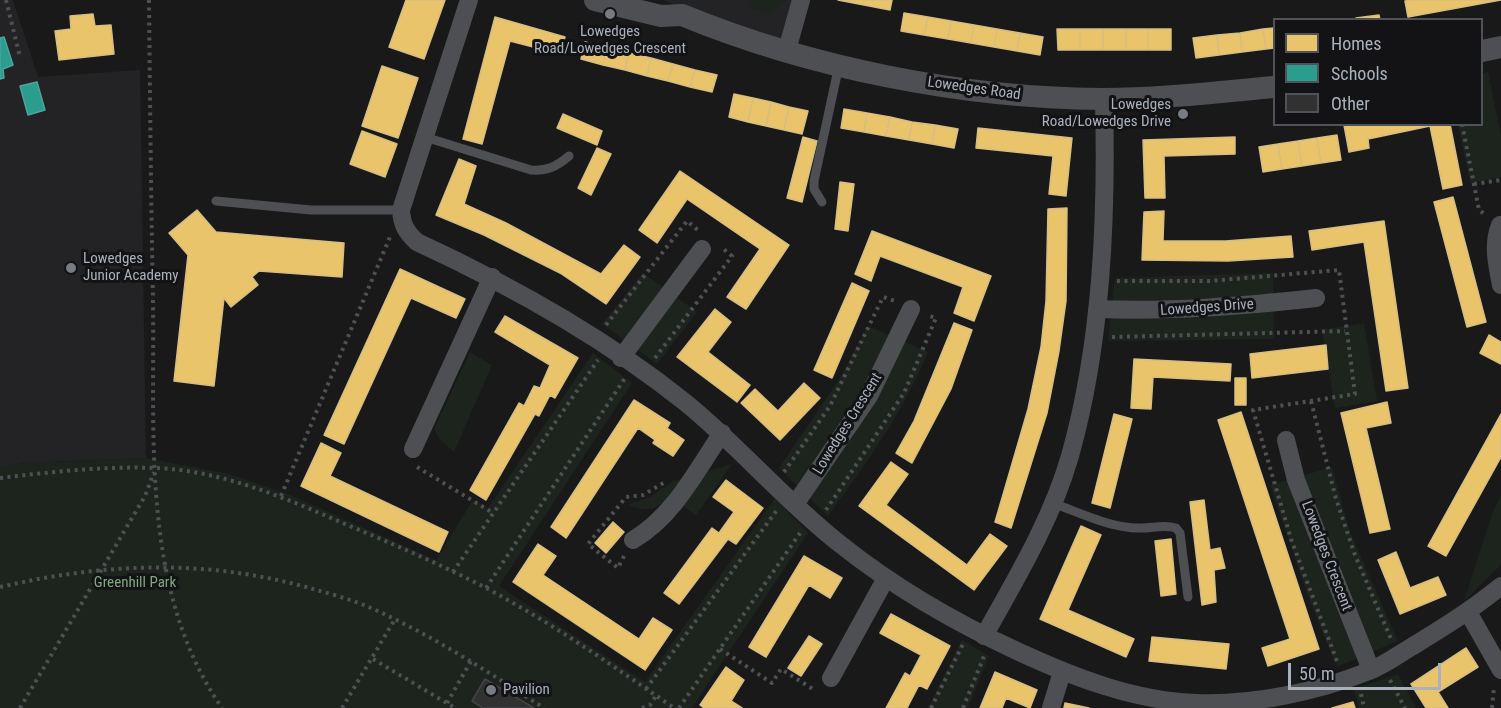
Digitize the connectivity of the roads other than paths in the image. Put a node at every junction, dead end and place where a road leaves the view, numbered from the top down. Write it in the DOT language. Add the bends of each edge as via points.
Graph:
graph roads {
  1 [pos="469,0"];
  2 [pos="663,0"];
  3 [pos="801,0"];
  4 [pos="602,1"];
  5 [pos="682,15"];
  6 [pos="1501,46"];
  7 [pos="787,50"];
  8 [pos="1483,51"];
  9 [pos="839,64"];
  10 [pos="1273,87"];
  11 [pos="1104,99"];
  12 [pos="425,137"];
  13 [pos="569,156"];
  14 [pos="216,201"];
  15 [pos="822,202"];
  16 [pos="401,210"];
  17 [pos="1500,225"];
  18 [pos="702,249"];
  19 [pos="492,277"];
  20 [pos="1501,285"];
  21 [pos="1316,298"];
  22 [pos="911,309"];
  23 [pos="1097,309"];
  24 [pos="627,362"];
  25 [pos="722,434"];
  26 [pos="1286,440"];
  27 [pos="413,449"];
  28 [pos="791,500"];
  29 [pos="1052,503"];
  30 [pos="633,540"];
  31 [pos="886,578"];
  32 [pos="1501,586"];
  33 [pos="1188,597"];
  34 [pos="1468,612"];
  35 [pos="982,635"];
  36 [pos="1376,668"];
  37 [pos="1501,670"];
  38 [pos="1062,672"];
  39 [pos="831,678"];
  40 [pos="1282,702"];
  41 [pos="1051,708"];
  1 -- 12 [label="street"];
  2 -- 5 [label="street, Lowedges Road"];
  3 -- 7 [label="street"];
  4 -- 5 [label="street, Lowedges Road" via="661,16"];
  5 -- 7 [label="street, Lowedges Road"];
  6 -- 8 [label="street"];
  7 -- 9 [label="street, Lowedges Road"];
  9 -- 11 [label="street, Lowedges Road" via="949,87"];
  9 -- 15 [label="lane" via="814,181"];
  10 -- 11 [label="street, Lowedges Road"];
  11 -- 23 [label="street" via="1104,193"];
  12 -- 13 [label="lane" via="531,170 558,166"];
  12 -- 16 [label="street"];
  14 -- 16 [label="lane" via="311,210"];
  16 -- 19 [label="street" via="407,233 417,242"];
  17 -- 20 [label="street" via="1495,252"];
  18 -- 24 [label="street"];
  19 -- 24 [label="street"];
  19 -- 27 [label="street"];
  21 -- 23 [label="street, Lowedges Drive" via="1218,309"];
  22 -- 28 [label="street, Lowedges Crescent" via="869,396"];
  23 -- 29 [label="street" via="1086,390 1070,457"];
  24 -- 25 [label="street" via="684,401"];
  25 -- 28 [label="street"];
  25 -- 30 [label="street" via="669,509 650,530"];
  26 -- 36 [label="street, Lowedges Crescent" via="1296,480"];
  28 -- 31 [label="street" via="837,542"];
  29 -- 33 [label="lane" via="1118,525 1176,528 1180,533"];
  29 -- 35 [label="street" via="1026,560"];
  31 -- 35 [label="street"];
  31 -- 39 [label="street"];
  32 -- 34 [label="street"];
  34 -- 36 [label="street"];
  34 -- 37 [label="street"];
  35 -- 38 [label="street"];
  36 -- 40 [label="street"];
  38 -- 40 [label="street" via="1117,690 1196,704"];
  38 -- 41 [label="street"];
}
